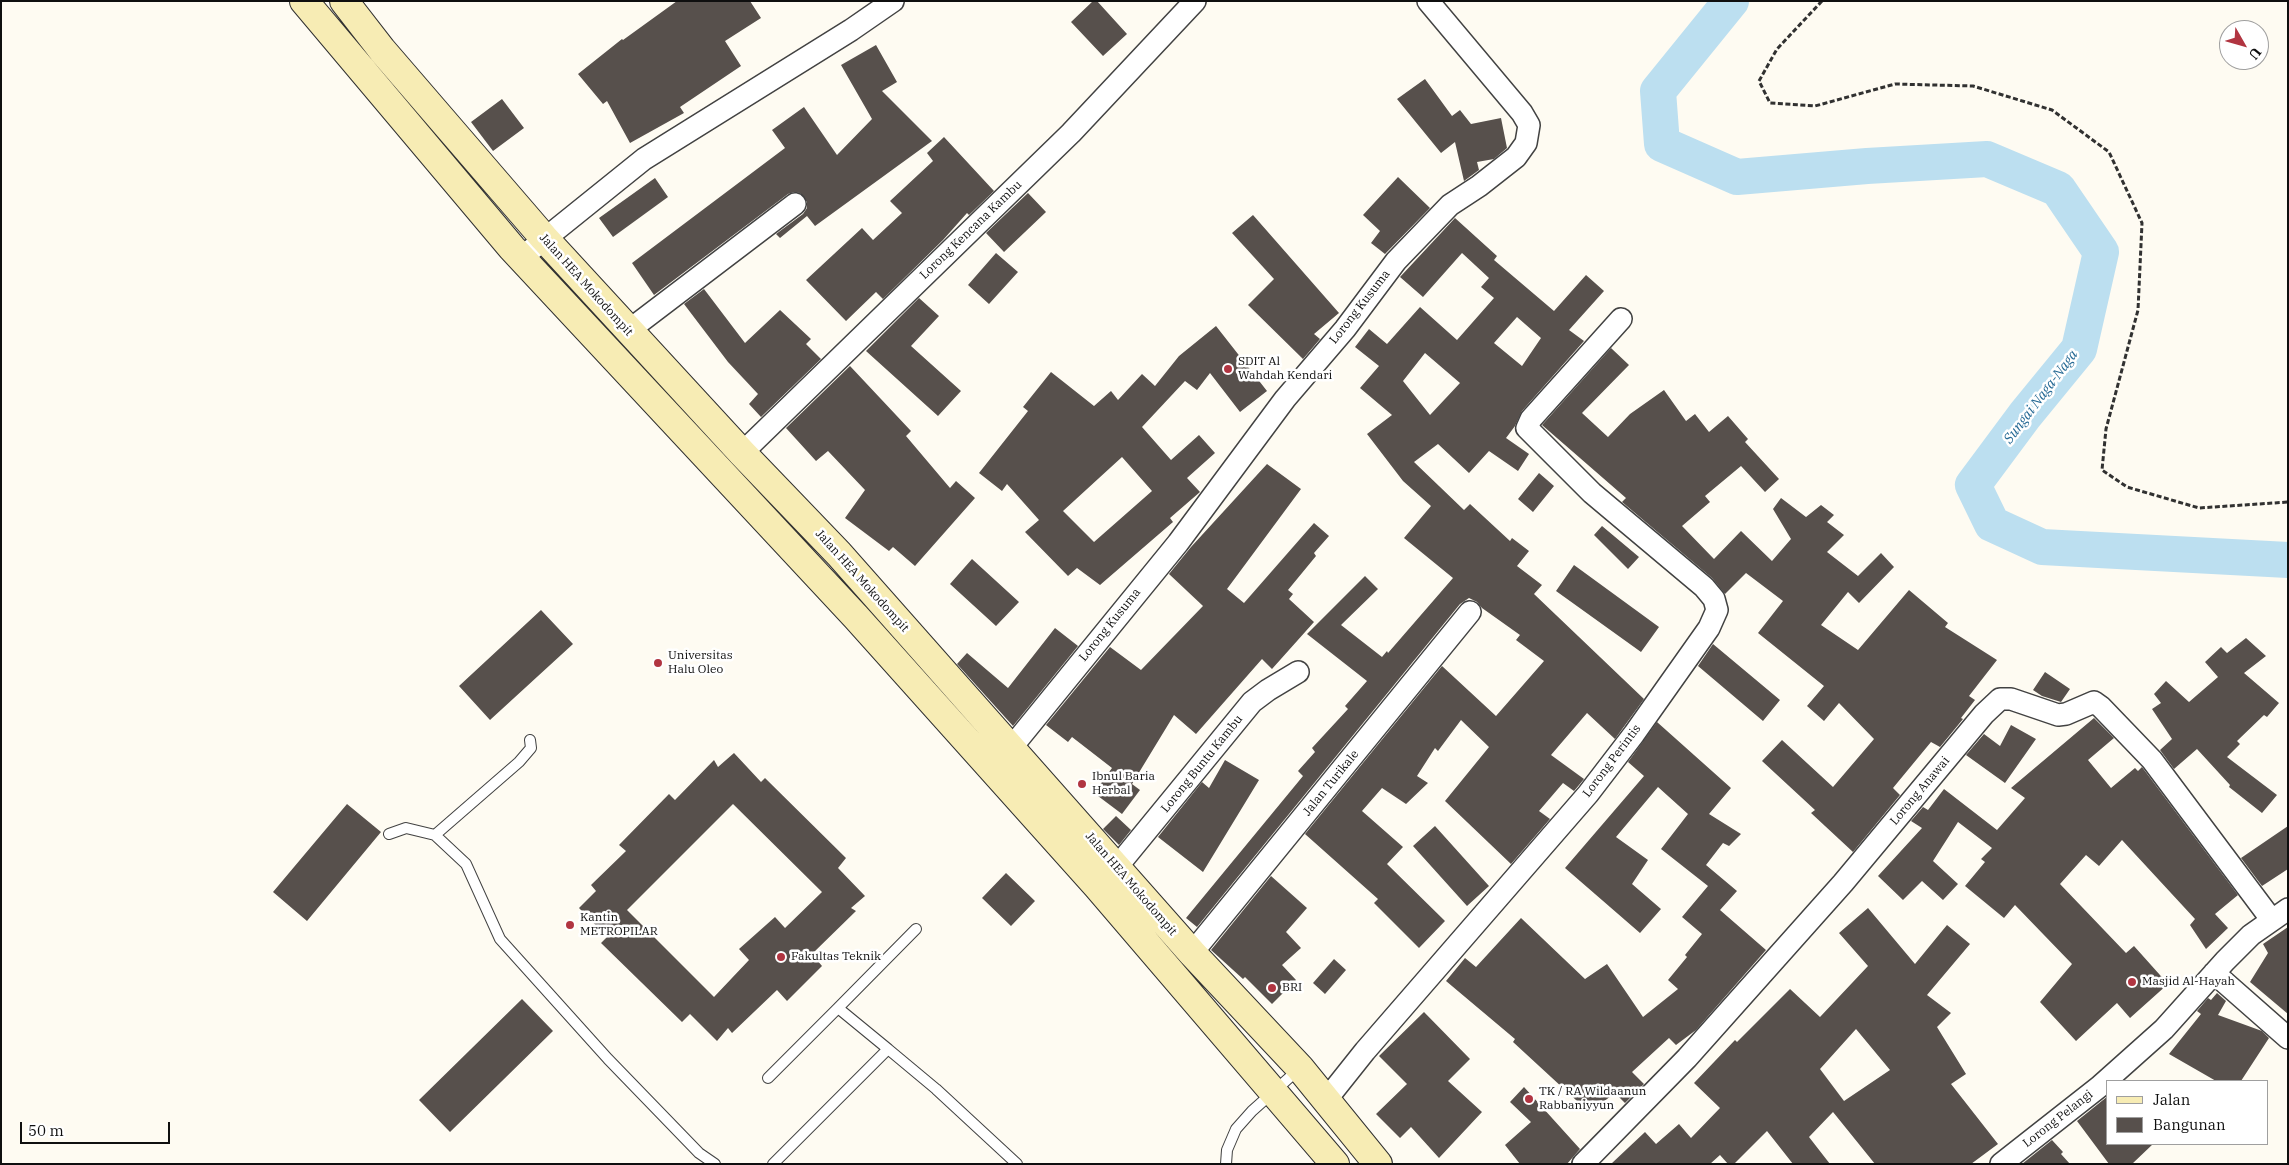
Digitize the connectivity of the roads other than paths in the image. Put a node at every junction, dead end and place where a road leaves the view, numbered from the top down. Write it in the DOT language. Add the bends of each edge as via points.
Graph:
graph roads {
  1 [pos="304,1"];
  2 [pos="344,1"];
  3 [pos="894,1"];
  4 [pos="1195,1"];
  5 [pos="1428,1"];
  6 [pos="795,204"];
  7 [pos="544,238"];
  8 [pos="521,258"];
  9 [pos="1621,319"];
  10 [pos="628,331"];
  11 [pos="742,453"];
  12 [pos="1470,612"];
  13 [pos="926,653"];
  14 [pos="905,672"];
  15 [pos="1298,672"];
  16 [pos="530,740"];
  17 [pos="1011,748"];
  18 [pos="389,834"];
  19 [pos="435,834"];
  20 [pos="1116,868"];
  21 [pos="2280,914"];
  22 [pos="916,929"];
  23 [pos="1192,953"];
  24 [pos="2214,974"];
  25 [pos="838,1008"];
  26 [pos="2288,1038"];
  27 [pos="888,1049"];
  28 [pos="1300,1068"];
  29 [pos="768,1078"];
  30 [pos="2107,1080"];
  31 [pos="2106,1081"];
  32 [pos="1275,1092"];
  33 [pos="1326,1100"];
  34 [pos="1375,1163"];
  35 [pos="716,1164"];
  36 [pos="773,1164"];
  37 [pos="1016,1164"];
  38 [pos="1226,1164"];
  39 [pos="1335,1164"];
  40 [pos="1583,1164"];
  41 [pos="2001,1164"];
  1 -- 8 [label="street"];
  2 -- 7 [label="street, Jalan HEA Mokodompit" via="382,50"];
  3 -- 7 [label="street" via="644,159"];
  4 -- 11 [label="street, Lorong Kencana Kambu" via="1071,133"];
  5 -- 17 [label="street, Lorong Kusuma" via="1522,112 1529,125 1526,143 1516,157 1450,205 1396,261 1286,399 1178,543"];
  6 -- 10 [label="street"];
  7 -- 8 [label="street"];
  7 -- 10 [label="street, Jalan HEA Mokodompit"];
  8 -- 14 [label="street"];
  9 -- 33 [label="street, Lorong Perintis" via="1530,419 1527,428 1592,494 1704,587 1714,599 1717,610 1708,628 1634,734 1588,794"];
  10 -- 11 [label="street, Jalan HEA Mokodompit"];
  11 -- 13 [label="street, Jalan HEA Mokodompit" via="839,554"];
  12 -- 23 [label="street, Jalan Turikale"];
  13 -- 14 [label="street"];
  13 -- 17 [label="street, Jalan HEA Mokodompit"];
  14 -- 32 [label="street" via="1097,886"];
  15 -- 20 [label="street, Lorong Buntu Kambu" via="1252,702"];
  16 -- 19 [label="lane" via="531,748 519,762"];
  17 -- 20 [label="street, Jalan HEA Mokodompit"];
  18 -- 19 [label="lane" via="406,828"];
  19 -- 35 [label="lane" via="466,864 500,939 699,1154"];
  20 -- 23 [label="street, Jalan HEA Mokodompit"];
  21 -- 24 [label="street, Lorong Pelangi" via="2251,935"];
  21 -- 40 [label="street, Lorong Anawai" via="2152,760 2101,707 2094,702 2058,715 2011,699 2000,699 1843,883 1687,1058"];
  22 -- 25 [label="lane"];
  23 -- 28 [label="street, Jalan HEA Mokodompit"];
  24 -- 26 [label="street"];
  24 -- 30 [label="street, Lorong Pelangi" via="2164,1029"];
  25 -- 27 [label="lane"];
  25 -- 29 [label="lane"];
  27 -- 36 [label="lane"];
  27 -- 37 [label="lane"];
  28 -- 32 [label="lane"];
  28 -- 33 [label="street, Jalan HEA Mokodompit"];
  31 -- 41 [label="street, Lorong Pelangi"];
  32 -- 38 [label="lane" via="1236,1129 1227,1150"];
  32 -- 39 [label="street"];
  33 -- 34 [label="street, Jalan HEA Mokodompit"];
}
